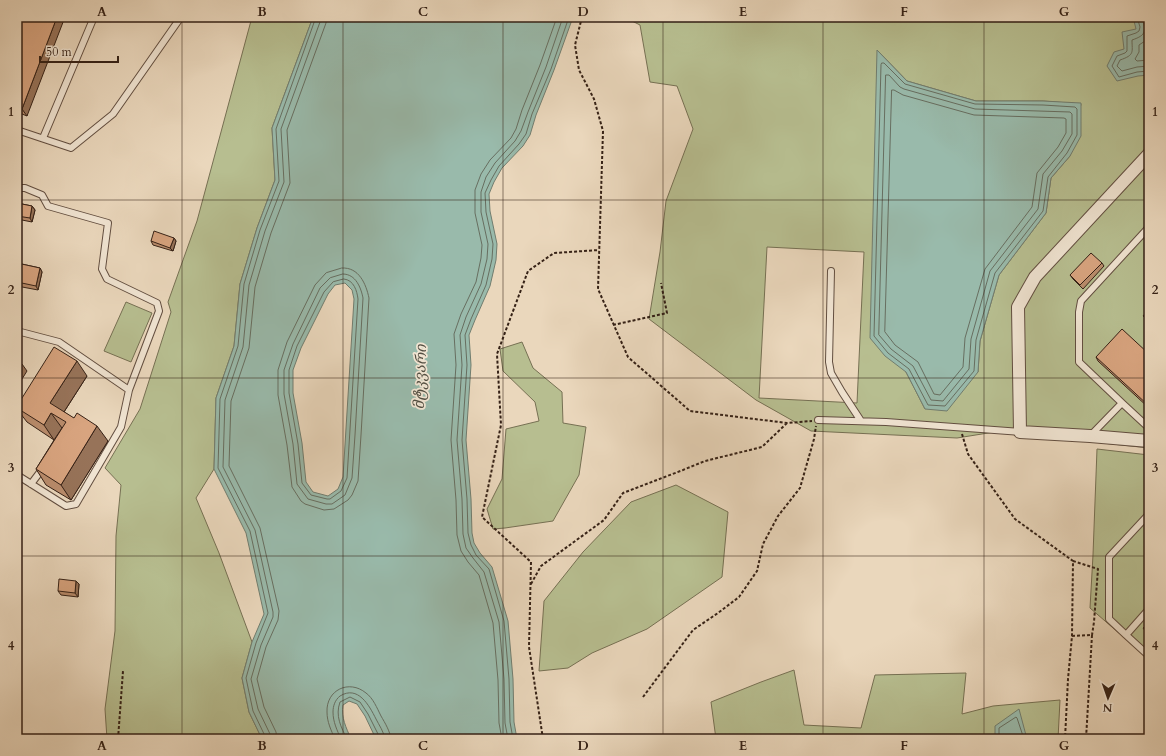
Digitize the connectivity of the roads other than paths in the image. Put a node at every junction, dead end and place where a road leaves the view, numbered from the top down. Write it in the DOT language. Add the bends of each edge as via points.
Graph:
graph roads {
  1 [pos="94,17"];
  2 [pos="180,17"];
  3 [pos="17,130"];
  4 [pos="43,138"];
  5 [pos="1149,154"];
  6 [pos="17,188"];
  7 [pos="1149,227"];
  8 [pos="831,271"];
  9 [pos="17,331"];
  10 [pos="129,390"];
  11 [pos="1122,404"];
  12 [pos="818,420"];
  13 [pos="861,421"];
  14 [pos="1149,428"];
  15 [pos="1020,432"];
  16 [pos="1090,436"];
  17 [pos="1149,441"];
  18 [pos="48,460"];
  19 [pos="17,475"];
  20 [pos="31,484"];
  21 [pos="1149,514"];
  22 [pos="1149,609"];
  23 [pos="1126,635"];
  24 [pos="1149,656"];
  1 -- 4 [label="lane"];
  2 -- 4 [label="lane" via="114,114 71,148"];
  3 -- 4 [label="lane"];
  5 -- 15 [label="street" via="1035,278 1018,307"];
  6 -- 10 [label="lane" via="25,188 42,195 48,206 108,223 102,268 107,279 157,303 159,311"];
  7 -- 11 [label="lane" via="1081,301 1079,312 1079,362"];
  8 -- 13 [label="lane" via="831,373"];
  9 -- 10 [label="lane" via="59,342"];
  10 -- 20 [label="lane" via="121,427 76,504 66,506"];
  11 -- 14 [label="lane"];
  11 -- 16 [label="lane"];
  12 -- 13 [label="lane"];
  13 -- 15 [label="lane"];
  15 -- 16 [label="street"];
  16 -- 17 [label="street"];
  18 -- 20 [label="lane"];
  19 -- 20 [label="lane"];
  21 -- 23 [label="lane" via="1109,557 1109,619"];
  22 -- 23 [label="lane"];
  23 -- 24 [label="lane"];
}
